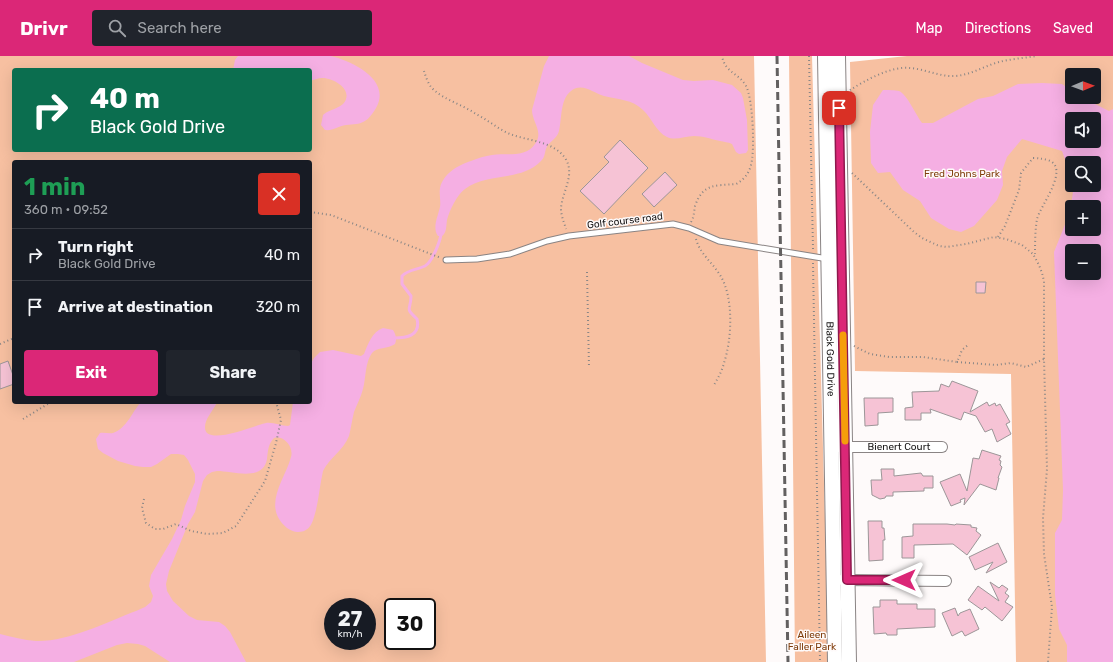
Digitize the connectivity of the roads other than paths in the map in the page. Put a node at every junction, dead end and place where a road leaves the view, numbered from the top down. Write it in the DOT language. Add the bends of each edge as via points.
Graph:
graph roads {
  1 [pos="825,56"];
  2 [pos="838,56"];
  3 [pos="829,259"];
  4 [pos="446,260"];
  5 [pos="846,446"];
  6 [pos="831,447"];
  7 [pos="942,447"];
  8 [pos="840,580"];
  9 [pos="946,580"];
  10 [pos="835,662"];
  11 [pos="848,662"];
  1 -- 3 [label="main road, Black Gold Drive"];
  2 -- 5 [label="main road, Black Gold Drive"];
  3 -- 4 [label="lane, Golf course road" via="719,241 682,225 668,224 569,236 510,254"];
  3 -- 6 [label="main road, Black Gold Drive"];
  5 -- 6 [label="street, Bienert Court"];
  5 -- 7 [label="street, Bienert Court"];
  5 -- 8 [label="main road, Black Gold Drive"];
  6 -- 8 [label="main road, Black Gold Drive"];
  8 -- 9 [label="street"];
  8 -- 10 [label="main road, Black Gold Drive"];
  8 -- 11 [label="main road, Black Gold Drive"];
}
